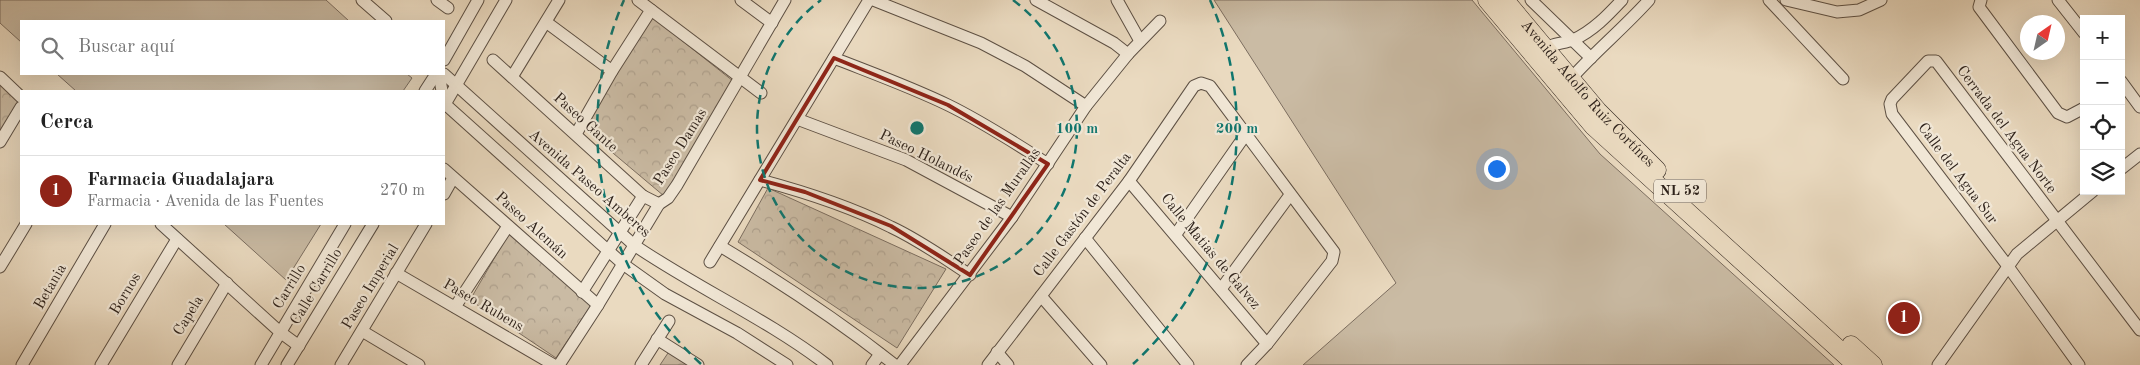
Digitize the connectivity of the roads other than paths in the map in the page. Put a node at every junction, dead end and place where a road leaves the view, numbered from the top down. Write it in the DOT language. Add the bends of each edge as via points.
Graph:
graph roads {
  1 [pos="362,0"];
  2 [pos="437,0"];
  3 [pos="478,0"];
  4 [pos="506,0"];
  5 [pos="559,0"];
  6 [pos="638,0"];
  7 [pos="742,0"];
  8 [pos="785,0"];
  9 [pos="871,0"];
  10 [pos="1036,0"];
  11 [pos="1117,0"];
  12 [pos="1487,0"];
  13 [pos="1531,0"];
  14 [pos="1622,0"];
  15 [pos="1649,0"];
  16 [pos="1769,0"];
  17 [pos="1786,0"];
  18 [pos="1881,0"];
  19 [pos="2058,0"];
  20 [pos="1980,2"];
  21 [pos="448,8"];
  22 [pos="1503,8"];
  23 [pos="650,10"];
  24 [pos="385,20"];
  25 [pos="1160,21"];
  26 [pos="546,22"];
  27 [pos="772,23"];
  28 [pos="2080,28"];
  29 [pos="1573,40"];
  30 [pos="1140,41"];
  31 [pos="1128,54"];
  32 [pos="1542,57"];
  33 [pos="445,58"];
  34 [pos="834,58"];
  35 [pos="1591,58"];
  36 [pos="493,60"];
  37 [pos="612,71"];
  38 [pos="437,75"];
  39 [pos="438,75"];
  40 [pos="445,75"];
  41 [pos="0,77"];
  42 [pos="512,77"];
  43 [pos="741,78"];
  44 [pos="1843,79"];
  45 [pos="1570,80"];
  46 [pos="456,84"];
  47 [pos="2125,86"];
  48 [pos="426,90"];
  49 [pos="442,90"];
  50 [pos="761,93"];
  51 [pos="20,96"];
  52 [pos="1892,99"];
  53 [pos="445,101"];
  54 [pos="445,104"];
  55 [pos="1086,106"];
  56 [pos="2140,107"];
  57 [pos="20,109"];
  58 [pos="2080,110"];
  59 [pos="797,119"];
  60 [pos="576,134"];
  61 [pos="1246,134"];
  62 [pos="0,142"];
  63 [pos="2140,154"];
  64 [pos="1048,164"];
  65 [pos="2125,166"];
  66 [pos="445,170"];
  67 [pos="453,178"];
  68 [pos="760,180"];
  69 [pos="1129,181"];
  70 [pos="445,192"];
  71 [pos="1290,195"];
  72 [pos="2088,195"];
  73 [pos="643,196"];
  74 [pos="659,204"];
  75 [pos="1012,217"];
  76 [pos="2055,220"];
  77 [pos="25,225"];
  78 [pos="104,225"];
  79 [pos="162,225"];
  80 [pos="344,225"];
  81 [pos="371,225"];
  82 [pos="425,225"];
  83 [pos="508,226"];
  84 [pos="619,233"];
  85 [pos="1176,234"];
  86 [pos="1085,238"];
  87 [pos="177,239"];
  88 [pos="634,245"];
  89 [pos="720,246"];
  90 [pos="608,251"];
  91 [pos="710,262"];
  92 [pos="623,264"];
  93 [pos="2007,266"];
  94 [pos="0,267"];
  95 [pos="396,273"];
  96 [pos="970,275"];
  97 [pos="227,283"];
  98 [pos="1222,289"];
  99 [pos="582,292"];
  100 [pos="1041,296"];
  101 [pos="598,305"];
  102 [pos="455,307"];
  103 [pos="669,321"];
  104 [pos="362,330"];
  105 [pos="2140,330"];
  106 [pos="280,332"];
  107 [pos="657,339"];
  108 [pos="1267,344"];
  109 [pos="299,346"];
  110 [pos="998,352"];
  111 [pos="880,354"];
  112 [pos="22,365"];
  113 [pos="101,365"];
  114 [pos="178,365"];
  115 [pos="260,365"];
  116 [pos="287,365"];
  117 [pos="341,365"];
  118 [pos="419,365"];
  119 [pos="554,365"];
  120 [pos="559,365"];
  121 [pos="641,365"];
  122 [pos="698,365"];
  123 [pos="787,365"];
  124 [pos="827,365"];
  125 [pos="872,365"];
  126 [pos="895,365"];
  127 [pos="900,365"];
  128 [pos="988,365"];
  129 [pos="1008,365"];
  130 [pos="1101,365"];
  131 [pos="1188,365"];
  132 [pos="1247,365"];
  133 [pos="1856,365"];
  134 [pos="1872,365"];
  135 [pos="1938,365"];
  136 [pos="2079,365"];
  1 -- 24 [label="street"];
  2 -- 21 [label="street"];
  3 -- 33 [label="street"];
  4 -- 46 [label="street"];
  5 -- 26 [label="street"];
  6 -- 23 [label="street"];
  7 -- 27 [label="street"];
  8 -- 27 [label="street, Paseo Damas"];
  9 -- 34 [label="street"];
  9 -- 55 [label="street" via="981,43 1025,66"];
  10 -- 31 [label="street"];
  11 -- 30 [label="street"];
  12 -- 22 [label="main road, Avenida Adolfo Ruiz Cortínes"];
  13 -- 29 [label="street"];
  14 -- 29 [label="street" via="1596,25"];
  15 -- 35 [label="street"];
  16 -- 44 [label="street"];
  17 -- 18 [label="street" via="1837,12 1859,10"];
  19 -- 28 [label="street"];
  20 -- 58 [label="street" via="2058,113 2067,117"];
  22 -- 32 [label="main road, Avenida Adolfo Ruiz Cortínes / NL 52"];
  23 -- 37 [label="street"];
  23 -- 43 [label="street"];
  25 -- 30 [label="street, Paseo de las Murallas"];
  26 -- 37 [label="street"];
  26 -- 42 [label="street"];
  27 -- 43 [label="street, Paseo Damas"];
  29 -- 32 [label="street"];
  29 -- 35 [label="street"];
  30 -- 31 [label="street, Paseo de las Murallas"];
  31 -- 55 [label="street, Paseo de las Murallas"];
  32 -- 45 [label="main road, Avenida Adolfo Ruiz Cortínes / NL 52"];
  32 -- 133 [label="main road" via="1592,126"];
  34 -- 59 [label="street"];
  34 -- 64 [label="street" via="948,105"];
  35 -- 45 [label="street"];
  36 -- 42 [label="street, Paseo Gante"];
  37 -- 60 [label="street"];
  38 -- 48 [label="street"];
  39 -- 49 [label="street"];
  40 -- 46 [label="street, Avenida Paseo Amberes"];
  41 -- 51 [label="street"];
  42 -- 60 [label="street, Paseo Gante"];
  43 -- 50 [label="street"];
  43 -- 74 [label="street, Paseo Damas" via="677,185"];
  45 -- 134 [label="main road, Avenida Adolfo Ruiz Cortínes / NL 52" via="1645,159"];
  46 -- 53 [label="street"];
  46 -- 84 [label="street, Avenida Paseo Amberes"];
  47 -- 56 [label="street"];
  52 -- 76 [label="street, Cerrada del Agua Norte" via="1928,61 1936,62"];
  52 -- 93 [label="street, Calle del Agua Sur" via="1892,114"];
  54 -- 90 [label="street"];
  55 -- 64 [label="street, Paseo de las Murallas"];
  57 -- 62 [label="street"];
  59 -- 68 [label="street"];
  59 -- 75 [label="street, Paseo Holandés" via="906,160"];
  60 -- 73 [label="street, Paseo Gante"];
  61 -- 69 [label="street, Calle Gastón de Peralta" via="1210,86 1201,83 1194,86"];
  61 -- 71 [label="street"];
  61 -- 85 [label="street"];
  63 -- 65 [label="street"];
  64 -- 75 [label="street, Paseo de las Murallas"];
  66 -- 67 [label="street, Paseo Alemán"];
  67 -- 70 [label="street"];
  67 -- 83 [label="street, Paseo Alemán"];
  68 -- 89 [label="street"];
  68 -- 96 [label="street" via="849,207 931,249"];
  69 -- 85 [label="street, Calle Matias de Galvez"];
  69 -- 86 [label="street, Calle Gastón de Peralta"];
  71 -- 98 [label="street"];
  71 -- 108 [label="street" via="1332,248 1334,256"];
  72 -- 76 [label="street"];
  73 -- 74 [label="street, Paseo Gante"];
  73 -- 84 [label="street, Paseo Damas"];
  74 -- 88 [label="street, Paseo Damas"];
  75 -- 96 [label="street, Paseo de las Murallas"];
  76 -- 93 [label="street"];
  76 -- 105 [label="street, Cerrada del Agua Norte"];
  77 -- 94 [label="street"];
  78 -- 112 [label="street, Betania"];
  79 -- 87 [label="street, Calle Carrillo"];
  80 -- 106 [label="street, Carrillo"];
  81 -- 109 [label="street, Calle Carrillo"];
  82 -- 95 [label="street, Paseo Imperial"];
  83 -- 99 [label="street, Paseo Alemán"];
  83 -- 102 [label="street"];
  84 -- 88 [label="street, Avenida Paseo Amberes"];
  84 -- 90 [label="street, Paseo Damas"];
  85 -- 98 [label="street, Calle Matias de Galvez"];
  86 -- 100 [label="street, Calle Gastón de Peralta"];
  86 -- 131 [label="street"];
  87 -- 97 [label="street, Calle Carrillo"];
  87 -- 113 [label="street, Bornos"];
  88 -- 92 [label="street, Paseo Damas"];
  88 -- 124 [label="street, Avenida Paseo Amberes" via="780,332"];
  89 -- 91 [label="street"];
  89 -- 111 [label="street" via="775,279"];
  90 -- 92 [label="street"];
  90 -- 99 [label="street, Paseo Damas"];
  92 -- 101 [label="street, Paseo Damas"];
  92 -- 123 [label="street" via="664,294"];
  93 -- 135 [label="street"];
  93 -- 136 [label="street, Calle del Agua Sur"];
  95 -- 102 [label="street, Paseo Rubens"];
  95 -- 104 [label="street, Paseo Imperial"];
  96 -- 127 [label="street, Paseo de las Murallas"];
  97 -- 106 [label="street, Calle Carrillo"];
  97 -- 114 [label="street, Capela"];
  98 -- 108 [label="street, Calle Matias de Galvez"];
  99 -- 101 [label="street, Paseo Alemán"];
  100 -- 110 [label="street, Calle Gastón de Peralta"];
  100 -- 130 [label="street"];
  101 -- 120 [label="street, Paseo Damas"];
  102 -- 119 [label="street, Paseo Rubens"];
  103 -- 107 [label="street"];
  104 -- 117 [label="street, Paseo Imperial"];
  104 -- 118 [label="street"];
  106 -- 109 [label="street, Calle Carrillo"];
  106 -- 115 [label="street, Carrillo"];
  107 -- 121 [label="street"];
  107 -- 122 [label="street"];
  108 -- 132 [label="street"];
  109 -- 116 [label="street"];
  110 -- 128 [label="street, Calle Gastón de Peralta"];
  110 -- 129 [label="street"];
  111 -- 125 [label="street"];
  111 -- 126 [label="street"];
}
